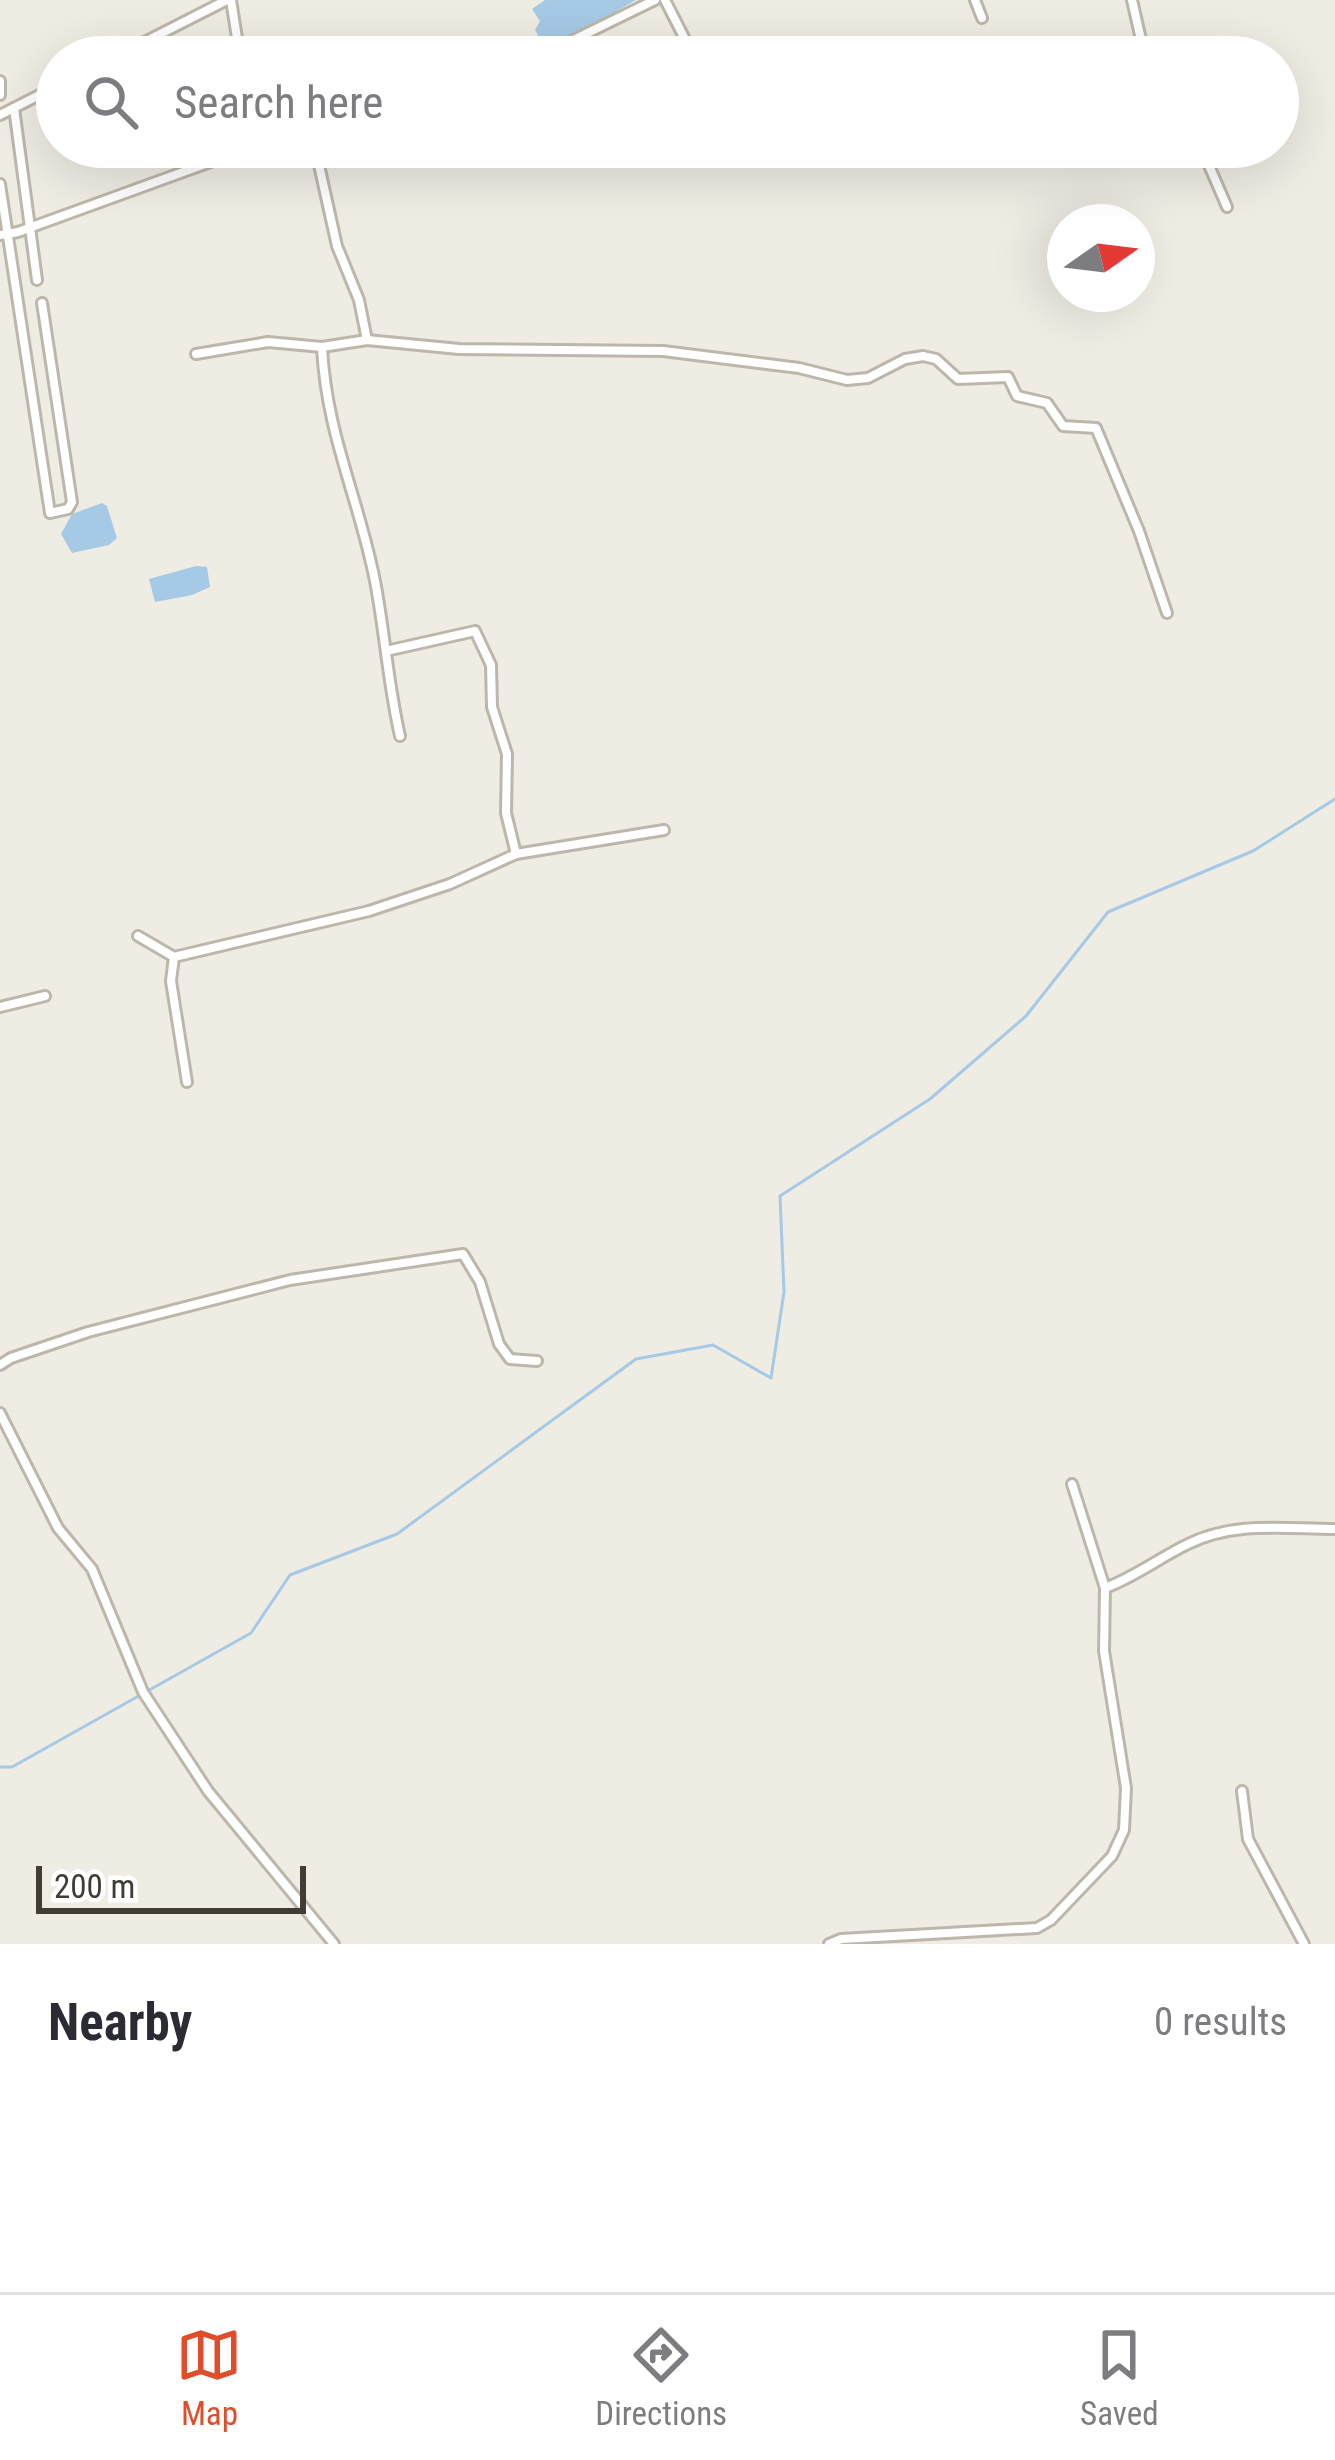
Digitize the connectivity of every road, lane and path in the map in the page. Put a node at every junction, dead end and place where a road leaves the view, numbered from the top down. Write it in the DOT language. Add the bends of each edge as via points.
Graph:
graph roads {
  1 [pos="229,0"];
  2 [pos="655,0"];
  3 [pos="665,0"];
  4 [pos="975,0"];
  5 [pos="1132,0"];
  6 [pos="982,18"];
  7 [pos="157,36"];
  8 [pos="236,36"];
  9 [pos="587,36"];
  10 [pos="683,36"];
  11 [pos="1140,36"];
  12 [pos="0,81"];
  13 [pos="0,95"];
  14 [pos="36,97"];
  15 [pos="14,108"];
  16 [pos="0,115"];
  17 [pos="195,168"];
  18 [pos="320,168"];
  19 [pos="1210,168"];
  20 [pos="0,184"];
  21 [pos="1227,207"];
  22 [pos="28,229"];
  23 [pos="4,234"];
  24 [pos="38,280"];
  25 [pos="42,303"];
  26 [pos="367,340"];
  27 [pos="322,347"];
  28 [pos="196,354"];
  29 [pos="1167,613"];
  30 [pos="386,651"];
  31 [pos="400,736"];
  32 [pos="664,830"];
  33 [pos="516,854"];
  34 [pos="138,936"];
  35 [pos="174,957"];
  36 [pos="46,996"];
  37 [pos="0,1007"];
  38 [pos="187,1082"];
  39 [pos="537,1361"];
  40 [pos="0,1365"];
  41 [pos="0,1412"];
  42 [pos="3,1424"];
  43 [pos="1072,1484"];
  44 [pos="1335,1529"];
  45 [pos="1105,1588"];
  46 [pos="1242,1791"];
  47 [pos="334,1944"];
  48 [pos="829,1944"];
  49 [pos="1304,1944"];
  1 -- 7 [label="street"];
  1 -- 8 [label="street"];
  2 -- 9 [label="street"];
  3 -- 10 [label="street"];
  4 -- 6 [label="street"];
  5 -- 11 [label="street"];
  12 -- 13 [label="street"];
  14 -- 15 [label="street"];
  15 -- 16 [label="street"];
  15 -- 22 [label="street"];
  17 -- 22 [label="street"];
  18 -- 26 [label="street"];
  19 -- 21 [label="street"];
  20 -- 23 [label="street"];
  22 -- 23 [label="street"];
  22 -- 24 [label="street"];
  23 -- 25 [label="street" via="50,513 72,502"];
  26 -- 27 [label="street"];
  26 -- 29 [label="street" via="459,350 663,351 847,380 923,356 958,379 1008,376 1017,397 1047,404 1063,426 1096,428"];
  27 -- 28 [label="street" via="268,342"];
  27 -- 30 [label="street" via="324,398"];
  30 -- 31 [label="street"];
  30 -- 33 [label="street" via="475,632 491,665"];
  32 -- 33 [label="street"];
  33 -- 35 [label="street" via="369,911"];
  34 -- 35 [label="street"];
  35 -- 38 [label="street"];
  36 -- 37 [label="street"];
  39 -- 40 [label="street" via="510,1359 463,1254 290,1280 88,1331"];
  41 -- 42 [label="street"];
  42 -- 47 [label="street" via="58,1528 92,1569 143,1691 208,1791"];
  43 -- 45 [label="street"];
  44 -- 45 [label="street" via="1220,1532"];
  45 -- 48 [label="street" via="1104,1651 1126,1788 1124,1830 1112,1856 1036,1928"];
  46 -- 49 [label="street" via="1248,1839"];
}
